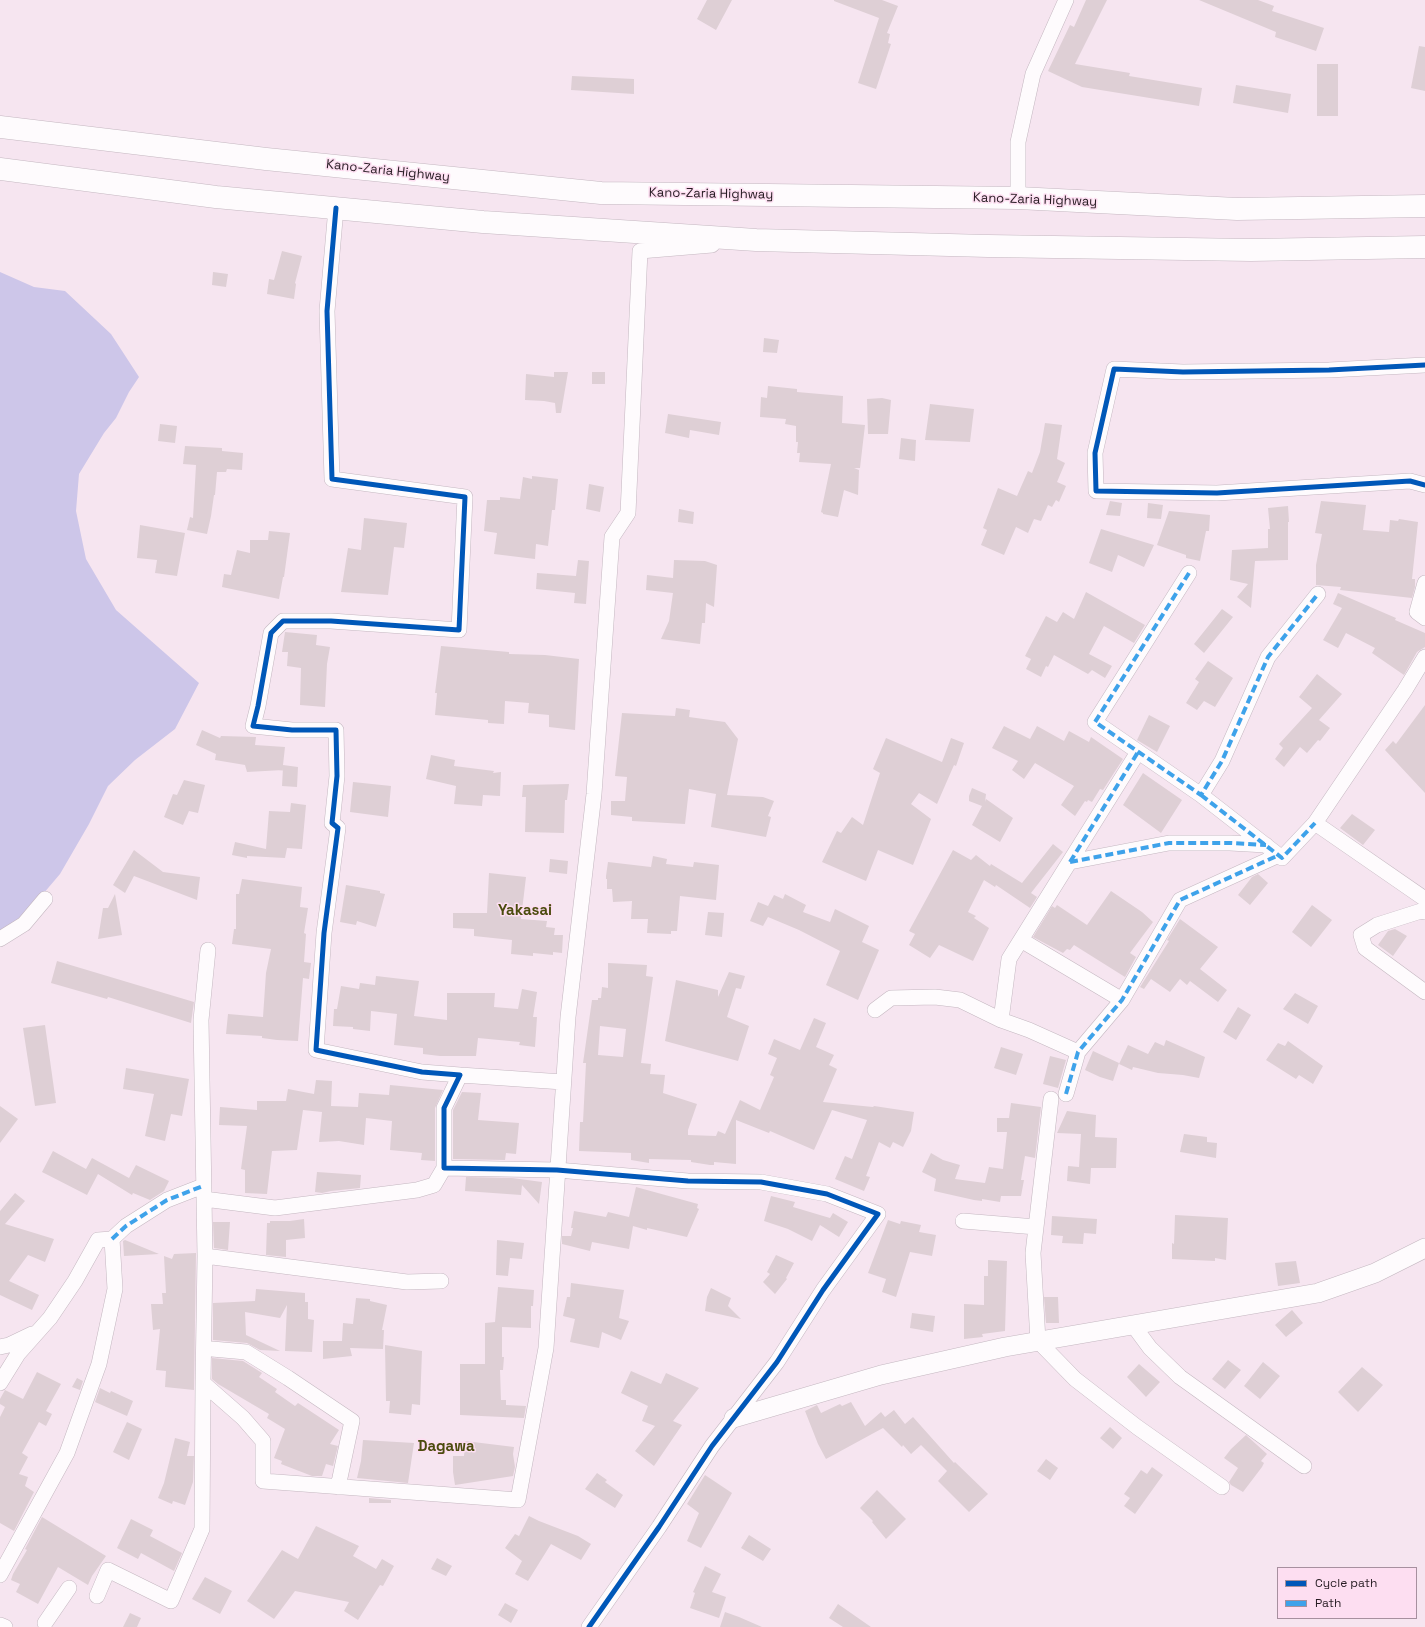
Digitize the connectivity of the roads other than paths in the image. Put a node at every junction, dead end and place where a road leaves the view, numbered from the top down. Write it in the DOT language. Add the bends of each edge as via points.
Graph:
graph roads {
  1 [pos="1066,0"];
  2 [pos="0,127"];
  3 [pos="0,169"];
  4 [pos="1018,198"];
  5 [pos="1425,206"];
  6 [pos="336,208"];
  7 [pos="762,240"];
  8 [pos="1425,247"];
  9 [pos="1425,365"];
  10 [pos="1425,485"];
  11 [pos="1189,573"];
  12 [pos="1425,583"];
  13 [pos="1318,594"];
  14 [pos="1425,618"];
  15 [pos="1425,656"];
  16 [pos="1138,752"];
  17 [pos="1201,795"];
  18 [pos="1315,823"];
  19 [pos="1266,845"];
  20 [pos="1278,855"];
  21 [pos="1070,862"];
  22 [pos="45,899"];
  23 [pos="1425,899"];
  24 [pos="1425,912"];
  25 [pos="0,939"];
  26 [pos="1021,940"];
  27 [pos="208,950"];
  28 [pos="1425,992"];
  29 [pos="1122,1000"];
  30 [pos="876,1010"];
  31 [pos="1001,1020"];
  32 [pos="1078,1052"];
  33 [pos="460,1074"];
  34 [pos="563,1082"];
  35 [pos="1066,1094"];
  36 [pos="1051,1099"];
  37 [pos="444,1168"];
  38 [pos="558,1170"];
  39 [pos="203,1192"];
  40 [pos="963,1221"];
  41 [pos="1036,1228"];
  42 [pos="112,1239"];
  43 [pos="1425,1248"];
  44 [pos="204,1256"];
  45 [pos="441,1281"];
  46 [pos="1133,1324"];
  47 [pos="38,1331"];
  48 [pos="1038,1341"];
  49 [pos="0,1346"];
  50 [pos="212,1349"];
  51 [pos="0,1383"];
  52 [pos="203,1383"];
  53 [pos="734,1418"];
  54 [pos="1304,1466"];
  55 [pos="338,1487"];
  56 [pos="1222,1487"];
  57 [pos="0,1575"];
  58 [pos="69,1588"];
  59 [pos="97,1596"];
  60 [pos="0,1625"];
  61 [pos="43,1626"];
  62 [pos="5,1627"];
  63 [pos="589,1627"];
  1 -- 4 [label="street" via="1033,74 1018,142"];
  2 -- 4 [label="highway, Kano-Zaria Highway" via="266,159 601,193"];
  3 -- 6 [label="highway" via="216,197"];
  4 -- 5 [label="highway, Kano-Zaria Highway" via="1237,209"];
  6 -- 7 [label="highway" via="483,222"];
  6 -- 33 [label="street" via="327,311 332,479 465,497 459,630 332,621 283,621 271,633 253,726 292,730 336,730 337,776 332,823 338,828 324,933 316,1050 422,1072"];
  7 -- 8 [label="highway" via="1251,250"];
  7 -- 34 [label="street" via="640,251 628,513 612,537 594,794"];
  9 -- 10 [label="street" via="1329,370 1183,372 1114,369 1095,460 1096,491 1217,493 1410,481"];
  11 -- 16 [label="street" via="1095,722"];
  12 -- 14 [label="street" via="1417,612"];
  13 -- 17 [label="street" via="1268,657 1222,761"];
  15 -- 18 [label="street" via="1405,690"];
  16 -- 17 [label="street"];
  16 -- 21 [label="street"];
  17 -- 19 [label="street"];
  18 -- 20 [label="street" via="1282,858"];
  18 -- 23 [label="street"];
  19 -- 20 [label="street"];
  19 -- 21 [label="street" via="1169,843"];
  20 -- 29 [label="street" via="1180,900"];
  21 -- 26 [label="street"];
  22 -- 25 [label="street" via="24,924"];
  24 -- 28 [label="street" via="1421,911 1377,925 1361,935 1366,948"];
  26 -- 29 [label="street"];
  26 -- 31 [label="street" via="1009,959"];
  27 -- 39 [label="street" via="201,1020"];
  29 -- 32 [label="street"];
  30 -- 31 [label="street" via="891,998 935,996 960,1000"];
  31 -- 32 [label="street"];
  32 -- 35 [label="street"];
  33 -- 34 [label="street"];
  33 -- 37 [label="street" via="444,1108"];
  34 -- 38 [label="street"];
  36 -- 41 [label="street"];
  37 -- 38 [label="street"];
  37 -- 39 [label="street" via="434,1185 417,1190 275,1208"];
  38 -- 53 [label="street" via="688,1181 760,1182 827,1194 878,1214 823,1290 777,1362"];
  38 -- 55 [label="street" via="546,1348 518,1500"];
  39 -- 42 [label="street" via="168,1200 126,1226"];
  39 -- 44 [label="street"];
  40 -- 41 [label="street"];
  41 -- 48 [label="street" via="1033,1253"];
  42 -- 47 [label="street" via="98,1240 75,1281"];
  42 -- 57 [label="street" via="115,1289 99,1364 67,1453"];
  43 -- 46 [label="street" via="1375,1273 1318,1293"];
  44 -- 45 [label="street" via="407,1282"];
  44 -- 52 [label="street"];
  46 -- 48 [label="street"];
  46 -- 54 [label="street" via="1150,1348 1180,1377"];
  47 -- 49 [label="street" via="9,1345"];
  47 -- 51 [label="street" via="18,1354"];
  48 -- 53 [label="street" via="882,1375"];
  48 -- 56 [label="street" via="1075,1379"];
  50 -- 55 [label="street" via="246,1352 352,1421"];
  52 -- 55 [label="street" via="243,1418 263,1440 263,1481"];
  52 -- 59 [label="street" via="202,1529 171,1601 108,1570"];
  53 -- 63 [label="street" via="712,1446"];
  58 -- 61 [label="street"];
  60 -- 62 [label="street"];
}
